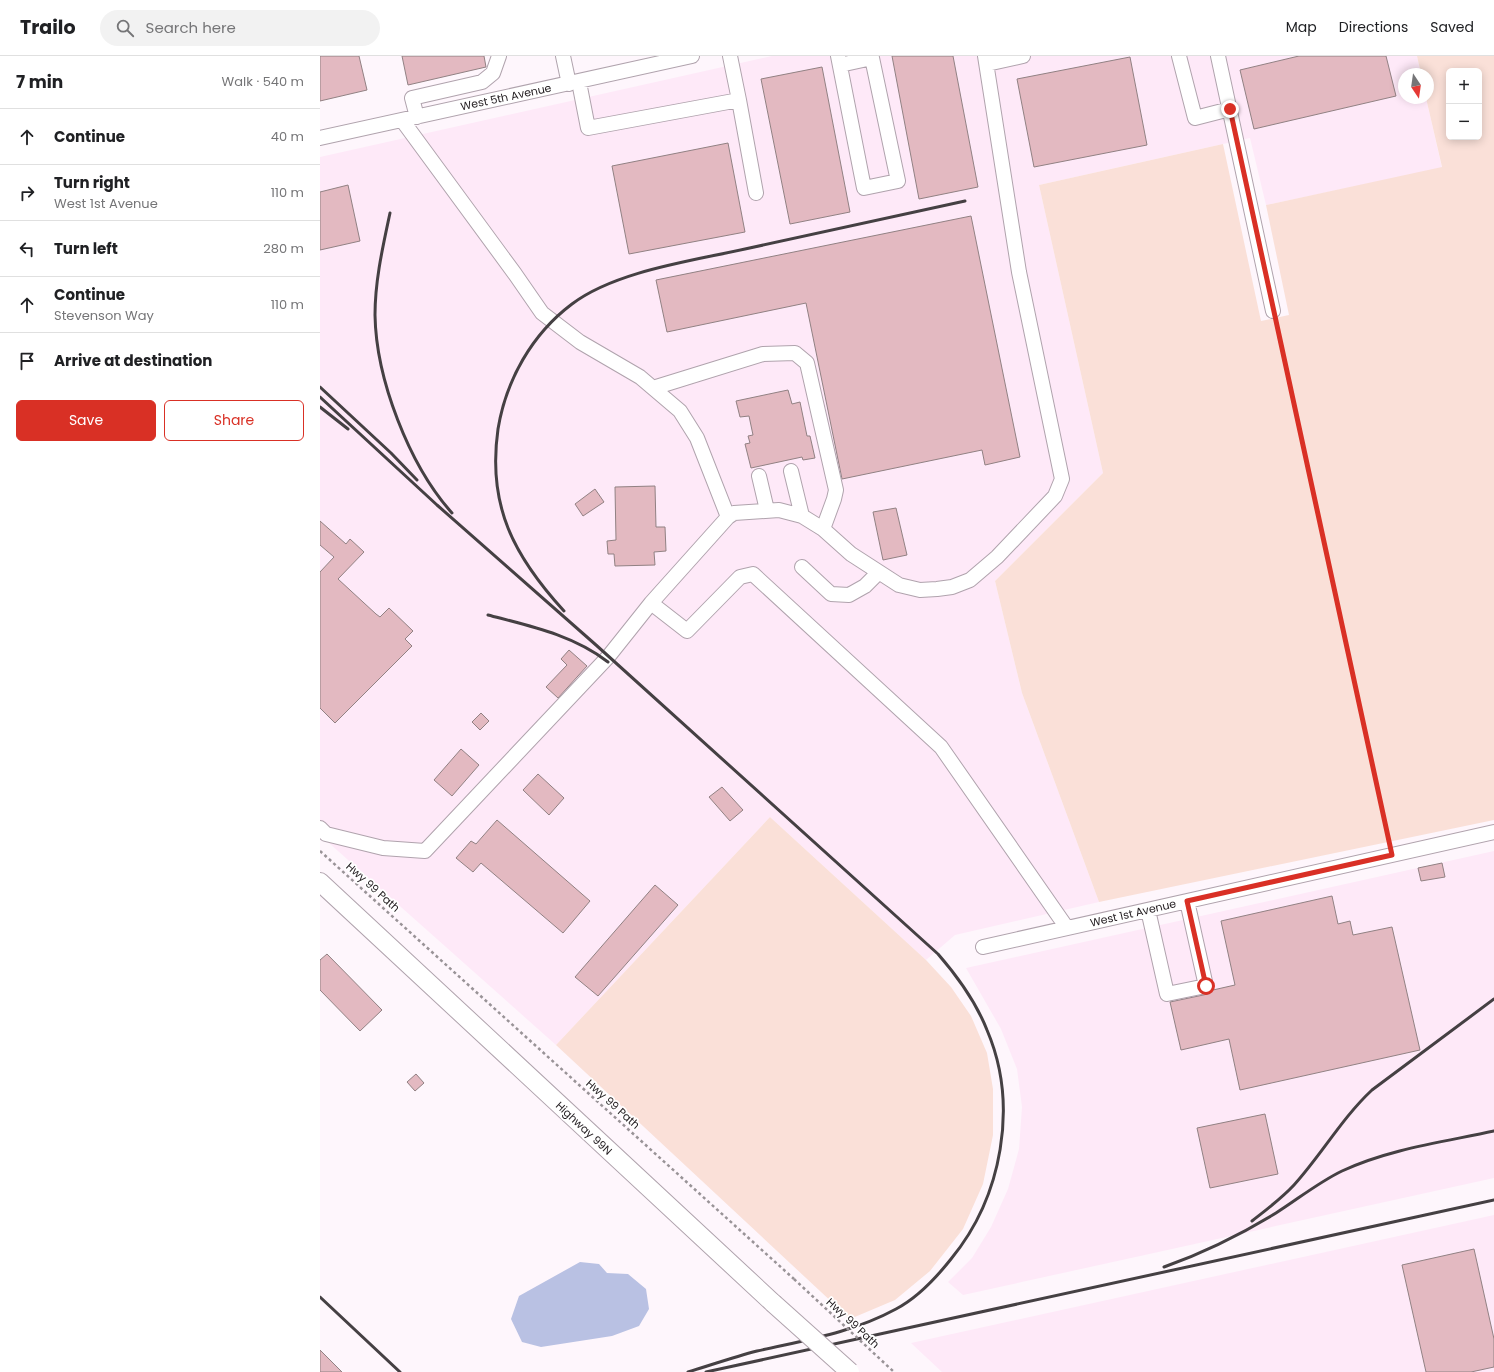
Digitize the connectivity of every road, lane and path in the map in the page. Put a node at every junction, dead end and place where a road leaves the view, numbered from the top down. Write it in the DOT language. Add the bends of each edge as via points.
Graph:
graph roads {
  1 [pos="499,56"];
  2 [pos="563,56"];
  3 [pos="692,56"];
  4 [pos="730,56"];
  5 [pos="1023,56"];
  6 [pos="1179,56"];
  7 [pos="1218,56"];
  8 [pos="839,60"];
  9 [pos="986,60"];
  10 [pos="482,82"];
  11 [pos="574,83"];
  12 [pos="449,90"];
  13 [pos="739,100"];
  14 [pos="487,102"];
  15 [pos="454,109"];
  16 [pos="1230,109"];
  17 [pos="417,117"];
  18 [pos="402,120"];
  19 [pos="320,138"];
  20 [pos="756,193"];
  21 [pos="1273,311"];
  22 [pos="653,388"];
  23 [pos="791,471"];
  24 [pos="759,476"];
  25 [pos="767,510"];
  26 [pos="802,516"];
  27 [pos="728,517"];
  28 [pos="823,529"];
  29 [pos="802,567"];
  30 [pos="879,572"];
  31 [pos="651,603"];
  32 [pos="1494,832"];
  33 [pos="322,834"];
  34 [pos="320,851"];
  35 [pos="1392,855"];
  36 [pos="320,882"];
  37 [pos="1187,901"];
  38 [pos="1148,910"];
  39 [pos="1067,928"];
  40 [pos="983,947"];
  41 [pos="850,1372"];
  42 [pos="894,1372"];
  1 -- 10 [label="street" via="493,73"];
  2 -- 11 [label="street"];
  3 -- 11 [label="street, West 5th Avenue"];
  4 -- 13 [label="street"];
  5 -- 9 [label="street"];
  6 -- 16 [label="street" via="1196,118"];
  7 -- 16 [label="street"];
  8 -- 8 [label="street" via="864,188 898,181 872,58"];
  9 -- 30 [label="street" via="1019,272 1062,479 1056,496 997,557 970,580 952,587 920,590 899,585"];
  10 -- 12 [label="street"];
  10 -- 14 [label="street"];
  11 -- 13 [label="street" via="588,128"];
  11 -- 14 [label="street, West 5th Avenue"];
  12 -- 15 [label="street"];
  12 -- 17 [label="street" via="412,98"];
  13 -- 20 [label="street"];
  14 -- 15 [label="street, West 5th Avenue"];
  15 -- 17 [label="street, West 5th Avenue"];
  16 -- 21 [label="street"];
  17 -- 18 [label="street, West 5th Avenue"];
  18 -- 19 [label="street, West 5th Avenue"];
  18 -- 22 [label="street" via="542,313 580,342 640,377"];
  21 -- 35 [label="path"];
  22 -- 27 [label="street" via="680,411 697,438"];
  22 -- 28 [label="street" via="763,354 795,353 807,363 836,490"];
  23 -- 26 [label="street"];
  24 -- 25 [label="street"];
  25 -- 26 [label="street" via="779,510"];
  25 -- 27 [label="street" via="734,513"];
  26 -- 28 [label="street"];
  27 -- 31 [label="street"];
  28 -- 30 [label="street" via="851,554"];
  29 -- 30 [label="street" via="831,594 849,595"];
  31 -- 33 [label="street" via="605,660 425,851 383,848"];
  31 -- 39 [label="street" via="687,631 740,577 753,574 941,747"];
  32 -- 35 [label="street, West 1st Avenue"];
  34 -- 42 [label="path, Hwy 99 Path, bridge"];
  35 -- 37 [label="street, West 1st Avenue"];
  36 -- 41 [label="main road, Highway 99N, bridge"];
  37 -- 38 [label="street, West 1st Avenue"];
  37 -- 38 [label="street" via="1206,986 1167,994"];
  38 -- 39 [label="street, West 1st Avenue"];
  39 -- 40 [label="street, West 1st Avenue"];
}
